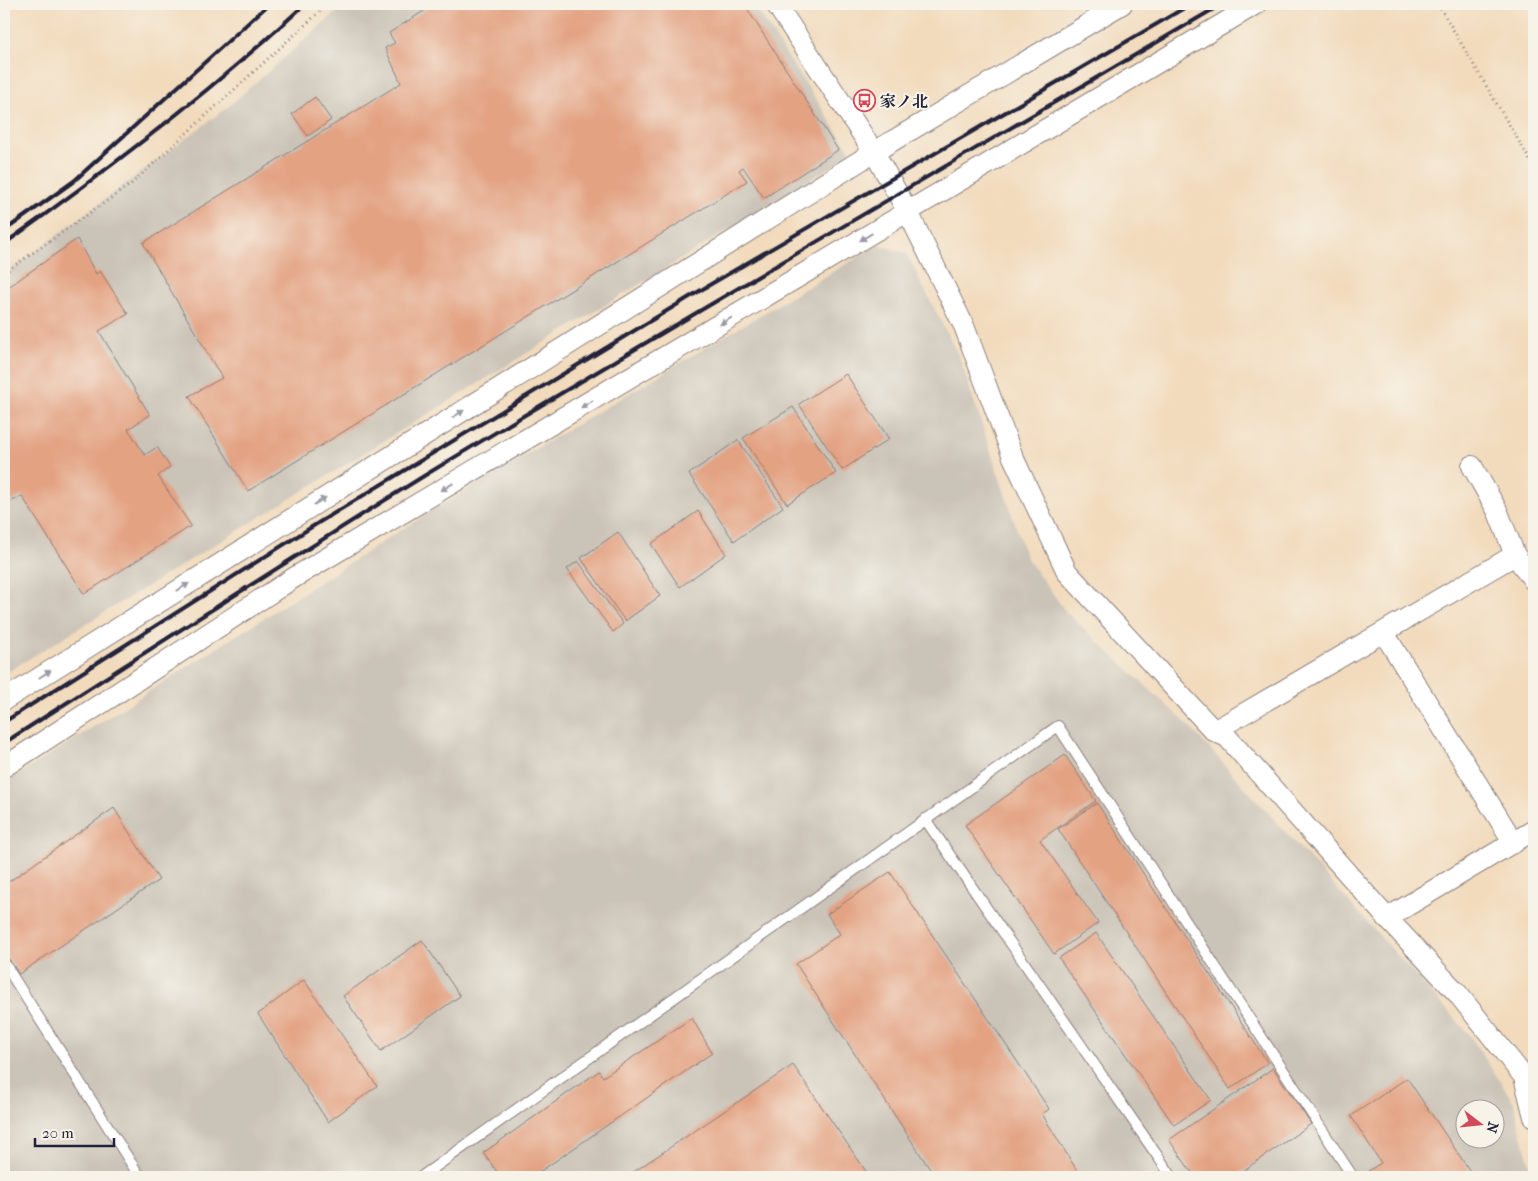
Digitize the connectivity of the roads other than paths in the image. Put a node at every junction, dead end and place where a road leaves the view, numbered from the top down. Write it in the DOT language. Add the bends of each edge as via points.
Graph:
graph roads {
  1 [pos="776,4"];
  2 [pos="1122,4"];
  3 [pos="1256,4"];
  4 [pos="874,152"];
  5 [pos="908,212"];
  6 [pos="1472,466"];
  7 [pos="1515,555"];
  8 [pos="1534,581"];
  9 [pos="1384,633"];
  10 [pos="4,700"];
  11 [pos="1214,731"];
  12 [pos="4,767"];
  13 [pos="925,819"];
  14 [pos="1534,830"];
  15 [pos="1514,843"];
  16 [pos="1386,918"];
  17 [pos="4,963"];
  18 [pos="1534,1117"];
  19 [pos="140,1177"];
  20 [pos="421,1177"];
  21 [pos="1172,1177"];
  22 [pos="1353,1177"];
  1 -- 4 [label="street"];
  2 -- 4 [label="street"];
  3 -- 5 [label="street"];
  4 -- 5 [label="street"];
  10 -- 4 [label="street, one-way"];
  5 -- 11 [label="street" via="964,326 1013,457 1067,572"];
  5 -- 12 [label="street, one-way" via="295,577"];
  6 -- 7 [label="street" via="1497,510"];
  7 -- 8 [label="street"];
  7 -- 9 [label="street"];
  9 -- 11 [label="street"];
  9 -- 15 [label="street"];
  11 -- 16 [label="street" via="1227,737"];
  13 -- 20 [label="lane"];
  13 -- 21 [label="lane"];
  13 -- 22 [label="lane" via="1058,726"];
  14 -- 15 [label="street"];
  15 -- 16 [label="street"];
  16 -- 18 [label="street" via="1458,994 1524,1077"];
  17 -- 19 [label="lane"];
}
